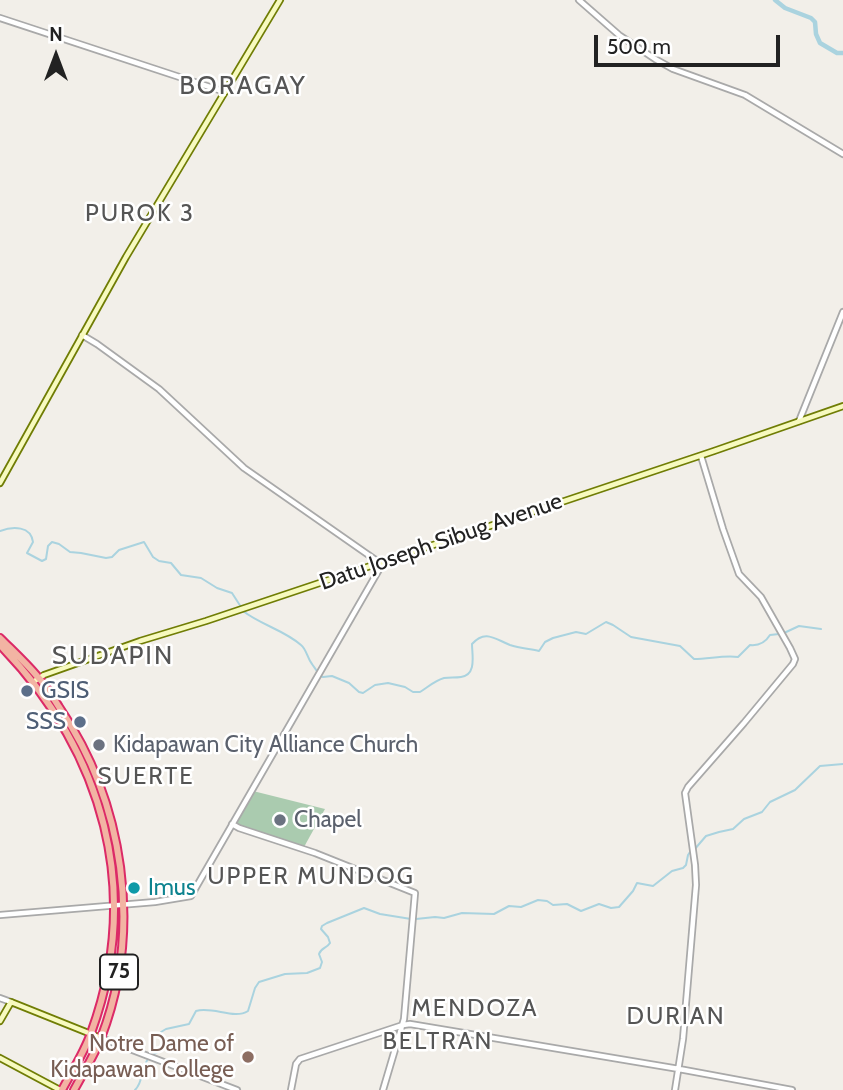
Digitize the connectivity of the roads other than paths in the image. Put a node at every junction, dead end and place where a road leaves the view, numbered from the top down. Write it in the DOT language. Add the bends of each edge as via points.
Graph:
graph roads {
  1 [pos="280,0"];
  2 [pos="579,0"];
  3 [pos="0,18"];
  4 [pos="225,92"];
  5 [pos="843,154"];
  6 [pos="843,312"];
  7 [pos="82,335"];
  8 [pos="843,406"];
  9 [pos="799,422"];
  10 [pos="701,456"];
  11 [pos="0,483"];
  12 [pos="382,562"];
  13 [pos="0,638"];
  14 [pos="0,645"];
  15 [pos="36,679"];
  16 [pos="232,824"];
  17 [pos="114,905"];
  18 [pos="123,905"];
  19 [pos="0,915"];
  20 [pos="109,969"];
  21 [pos="119,971"];
  22 [pos="0,998"];
  23 [pos="11,1002"];
  24 [pos="0,1021"];
  25 [pos="403,1025"];
  26 [pos="91,1034"];
  27 [pos="101,1038"];
  28 [pos="0,1058"];
  29 [pos="679,1069"];
  30 [pos="61,1090"];
  31 [pos="74,1090"];
  32 [pos="237,1090"];
  33 [pos="291,1090"];
  34 [pos="383,1090"];
  35 [pos="675,1090"];
  36 [pos="792,1090"];
  1 -- 4 [label="main road"];
  2 -- 5 [label="street" via="654,59 745,95"];
  3 -- 4 [label="street"];
  4 -- 7 [label="main road"];
  6 -- 9 [label="street"];
  7 -- 11 [label="main road"];
  7 -- 12 [label="street" via="159,389 244,468"];
  8 -- 9 [label="main road, Datu Joseph Sibug Avenue"];
  9 -- 10 [label="main road, Datu Joseph Sibug Avenue"];
  10 -- 12 [label="main road, Datu Joseph Sibug Avenue"];
  10 -- 29 [label="street" via="739,574 761,597 795,659 685,793 696,885"];
  12 -- 15 [label="main road, Datu Joseph Sibug Avenue"];
  12 -- 16 [label="street"];
  13 -- 15 [label="highway, 75"];
  14 -- 15 [label="highway, 75"];
  15 -- 17 [label="highway, 75" via="70,737 94,792 110,854"];
  15 -- 18 [label="highway, 75" via="76,734 102,790 116,839"];
  16 -- 18 [label="street" via="188,898"];
  16 -- 25 [label="street" via="415,893"];
  17 -- 18 [label="street"];
  17 -- 19 [label="street"];
  17 -- 20 [label="highway, 75"];
  18 -- 21 [label="highway, 75"];
  20 -- 21 [label="highway"];
  20 -- 26 [label="highway, 75"];
  21 -- 27 [label="highway, 75"];
  22 -- 23 [label="street"];
  23 -- 24 [label="main road"];
  23 -- 26 [label="main road"];
  25 -- 29 [label="street"];
  25 -- 33 [label="street" via="300,1059"];
  25 -- 34 [label="street"];
  26 -- 27 [label="main road"];
  26 -- 30 [label="highway, 75"];
  27 -- 31 [label="highway, 75"];
  27 -- 32 [label="street"];
  28 -- 30 [label="main road"];
  29 -- 35 [label="street"];
  29 -- 36 [label="street"];
}
